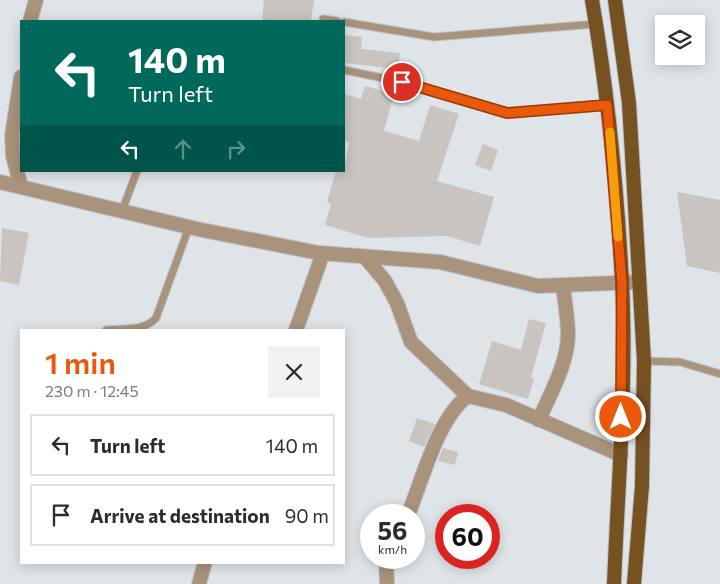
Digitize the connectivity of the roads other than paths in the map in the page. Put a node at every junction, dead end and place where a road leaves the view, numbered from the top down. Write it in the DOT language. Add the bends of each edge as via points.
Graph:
graph roads {
  1 [pos="36,0"];
  2 [pos="592,0"];
  3 [pos="615,0"];
  4 [pos="323,19"];
  5 [pos="30,20"];
  6 [pos="330,20"];
  7 [pos="345,22"];
  8 [pos="596,24"];
  9 [pos="345,70"];
  10 [pos="20,84"];
  11 [pos="607,105"];
  12 [pos="137,172"];
  13 [pos="0,182"];
  14 [pos="21,187"];
  15 [pos="122,211"];
  16 [pos="190,228"];
  17 [pos="322,253"];
  18 [pos="366,257"];
  19 [pos="639,282"];
  20 [pos="622,283"];
  21 [pos="563,286"];
  22 [pos="122,329"];
  23 [pos="296,329"];
  24 [pos="644,361"];
  25 [pos="720,374"];
  26 [pos="468,396"];
  27 [pos="539,420"];
  28 [pos="621,455"];
  29 [pos="412,504"];
  30 [pos="204,564"];
  31 [pos="387,569"];
  32 [pos="199,584"];
  33 [pos="388,584"];
  34 [pos="614,584"];
  35 [pos="634,584"];
  1 -- 5 [label="street"];
  2 -- 8 [label="main road"];
  3 -- 19 [label="main road" via="629,103"];
  4 -- 6 [label="lane"];
  7 -- 8 [label="lane" via="434,37"];
  8 -- 11 [label="main road"];
  9 -- 11 [label="lane" via="402,82 507,113"];
  10 -- 14 [label="street" via="12,156"];
  11 -- 20 [label="main road"];
  12 -- 15 [label="lane"];
  13 -- 14 [label="street"];
  14 -- 15 [label="street"];
  15 -- 16 [label="street"];
  16 -- 17 [label="street"];
  16 -- 22 [label="lane" via="156,318 150,325"];
  17 -- 18 [label="street"];
  17 -- 23 [label="street"];
  18 -- 21 [label="street" via="440,262 538,286"];
  18 -- 26 [label="street" via="397,303 411,342"];
  19 -- 20 [label="street"];
  19 -- 24 [label="main road"];
  20 -- 21 [label="street"];
  20 -- 28 [label="main road"];
  21 -- 27 [label="street" via="568,336 566,350 562,368"];
  24 -- 25 [label="lane" via="680,362"];
  24 -- 35 [label="main road" via="642,486"];
  26 -- 27 [label="street" via="506,405"];
  26 -- 29 [label="street" via="445,422"];
  27 -- 28 [label="street"];
  28 -- 34 [label="main road"];
  30 -- 32 [label="street"];
  31 -- 33 [label="street"];
}
